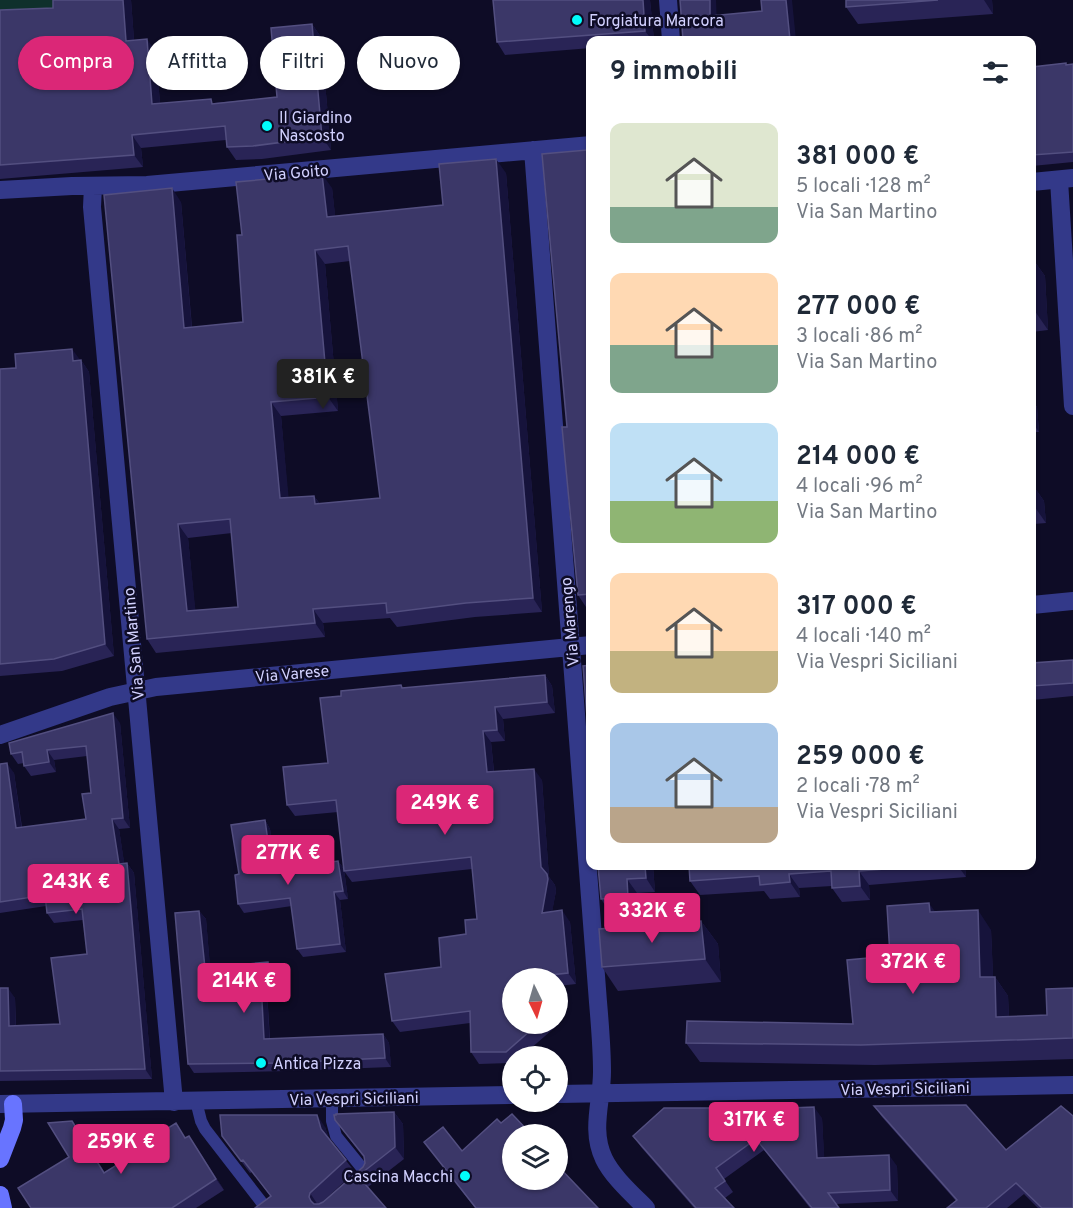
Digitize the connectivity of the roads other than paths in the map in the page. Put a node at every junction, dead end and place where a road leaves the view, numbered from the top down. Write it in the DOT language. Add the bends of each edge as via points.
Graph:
graph roads {
  1 [pos="668,0"];
  2 [pos="671,36"];
  3 [pos="586,145"];
  4 [pos="533,150"];
  5 [pos="1066,179"];
  6 [pos="1036,182"];
  7 [pos="93,186"];
  8 [pos="0,190"];
  9 [pos="1073,406"];
  10 [pos="1073,601"];
  11 [pos="1036,605"];
  12 [pos="586,646"];
  13 [pos="571,647"];
  14 [pos="137,690"];
  15 [pos="0,735"];
  16 [pos="586,844"];
  17 [pos="588,870"];
  18 [pos="1073,1084"];
  19 [pos="568,1094"];
  20 [pos="600,1094"];
  21 [pos="502,1095"];
  22 [pos="332,1099"];
  23 [pos="196,1101"];
  24 [pos="174,1102"];
  25 [pos="6,1104"];
  26 [pos="0,1159"];
  27 [pos="350,1187"];
  28 [pos="0,1195"];
  29 [pos="3,1208"];
  30 [pos="266,1208"];
  31 [pos="645,1208"];
  1 -- 2 [label="street"];
  3 -- 4 [label="street, Via Goito"];
  4 -- 7 [label="street, Via Goito" via="147,185"];
  4 -- 13 [label="street, Via Marengo"];
  5 -- 6 [label="street"];
  5 -- 9 [label="street"];
  7 -- 8 [label="street, Via Goito"];
  7 -- 14 [label="street, Via San Martino"];
  10 -- 11 [label="street"];
  12 -- 13 [label="street, Via Varese"];
  13 -- 14 [label="street, Via Varese"];
  13 -- 16 [label="street, Via Marengo"];
  14 -- 15 [label="street, Via Varese"];
  14 -- 24 [label="street, Via San Martino"];
  17 -- 20 [label="street, Via Marengo" via="602,1073"];
  18 -- 20 [label="street, Via Vespri Siciliani"];
  19 -- 20 [label="street, Via Vespri Siciliani"];
  20 -- 31 [label="street, Via Marengo" via="597,1127 602,1154 610,1169"];
  21 -- 22 [label="street, Via Vespri Siciliani"];
  22 -- 23 [label="street, Via Vespri Siciliani"];
  22 -- 27 [label="lane" via="336,1136 366,1173"];
  23 -- 24 [label="street, Via Vespri Siciliani"];
  23 -- 30 [label="lane" via="205,1129"];
  24 -- 25 [label="street, Via Vespri Siciliani"];
  25 -- 26 [label="street" via="14,1120"];
  28 -- 29 [label="street"];
}
